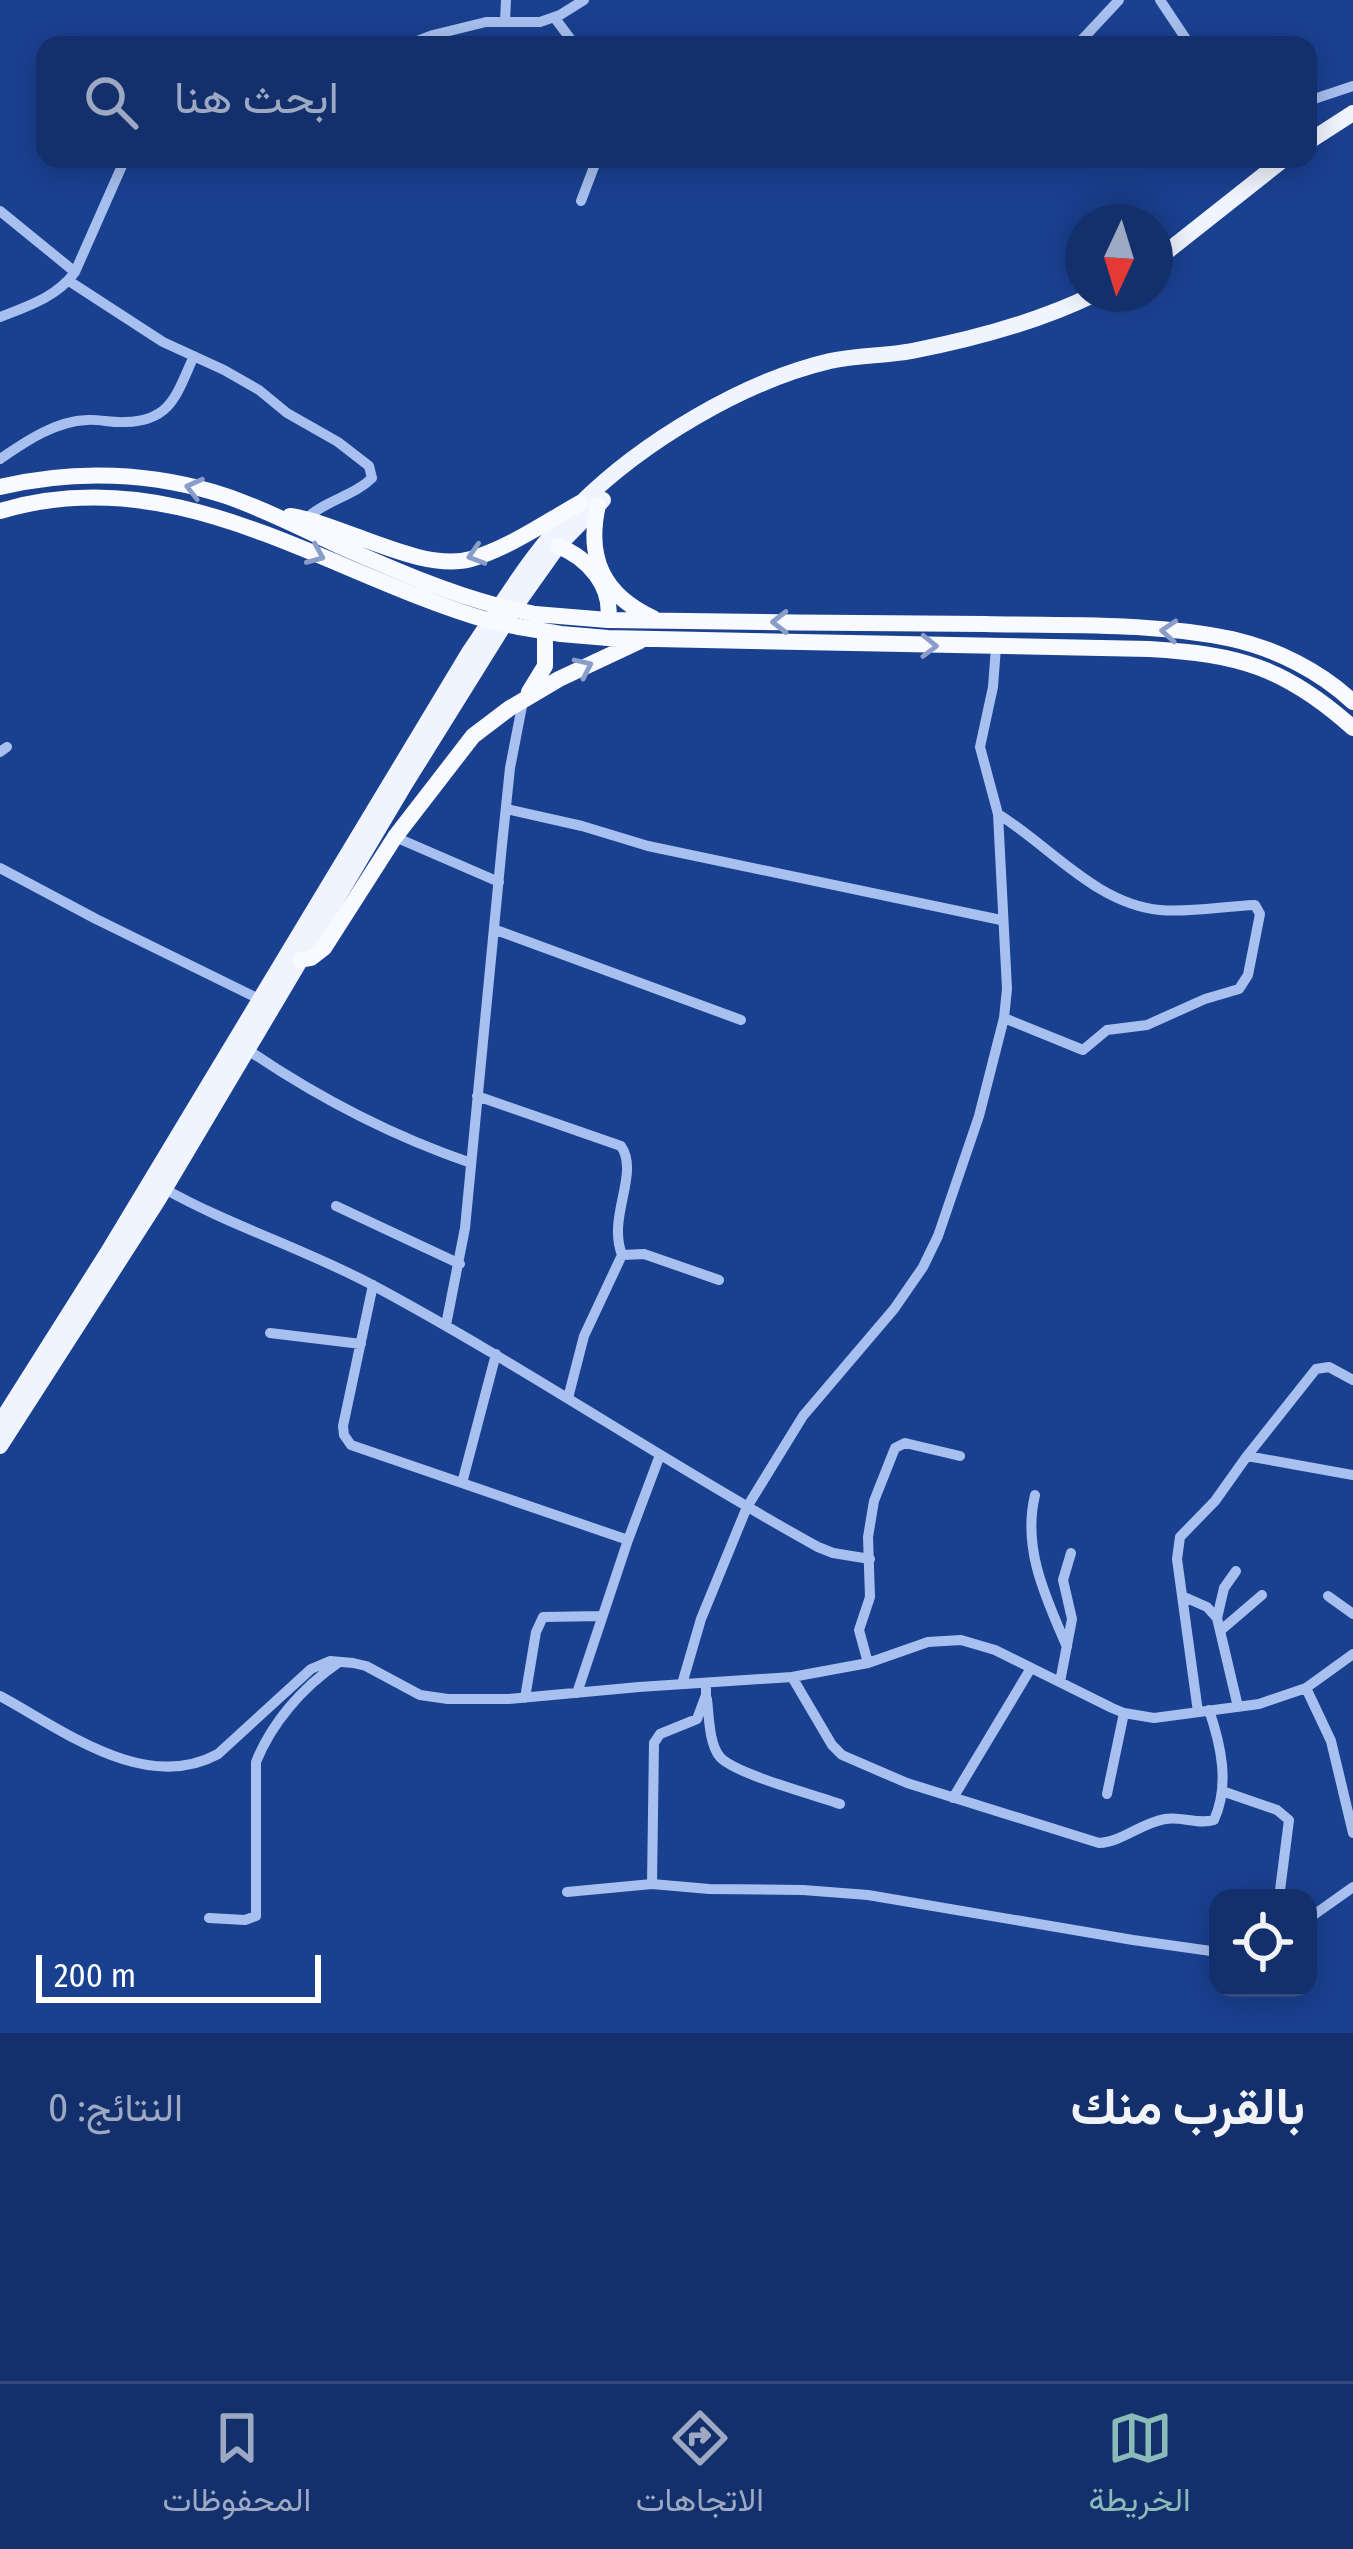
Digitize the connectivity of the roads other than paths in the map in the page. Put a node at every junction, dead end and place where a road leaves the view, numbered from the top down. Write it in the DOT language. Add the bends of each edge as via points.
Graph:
graph roads {
  1 [pos="506,0"];
  2 [pos="584,0"];
  3 [pos="1119,0"];
  4 [pos="1160,0"];
  5 [pos="554,17"];
  6 [pos="505,20"];
  7 [pos="434,36"];
  8 [pos="568,36"];
  9 [pos="1085,36"];
  10 [pos="1184,36"];
  11 [pos="1353,86"];
  12 [pos="1317,98"];
  13 [pos="1353,113"];
  14 [pos="1317,136"];
  15 [pos="121,168"];
  16 [pos="593,168"];
  17 [pos="1273,168"];
  18 [pos="580,200"];
  19 [pos="0,211"];
  20 [pos="1173,247"];
  21 [pos="72,276"];
  22 [pos="1065,305"];
  23 [pos="0,316"];
  24 [pos="194,356"];
  25 [pos="0,459"];
  26 [pos="0,487"];
  27 [pos="589,504"];
  28 [pos="0,511"];
  29 [pos="265,512"];
  30 [pos="307,518"];
  31 [pos="558,546"];
  32 [pos="494,614"];
  33 [pos="608,620"];
  34 [pos="659,621"];
  35 [pos="1099,626"];
  36 [pos="545,632"];
  37 [pos="646,638"];
  38 [pos="997,647"];
  39 [pos="1097,647"];
  40 [pos="524,701"];
  41 [pos="1353,702"];
  42 [pos="1353,728"];
  43 [pos="506,809"];
  44 [pos="998,814"];
  45 [pos="395,838"];
  46 [pos="0,868"];
  47 [pos="499,882"];
  48 [pos="1001,920"];
  49 [pos="496,929"];
  50 [pos="295,956"];
  51 [pos="259,999"];
  52 [pos="1004,1018"];
  53 [pos="741,1020"];
  54 [pos="248,1050"];
  55 [pos="477,1096"];
  56 [pos="471,1162"];
  57 [pos="157,1185"];
  58 [pos="336,1206"];
  59 [pos="622,1255"];
  60 [pos="460,1264"];
  61 [pos="719,1280"];
  62 [pos="373,1285"];
  63 [pos="446,1325"];
  64 [pos="270,1333"];
  65 [pos="362,1344"];
  66 [pos="496,1354"];
  67 [pos="1353,1380"];
  68 [pos="568,1398"];
  69 [pos="0,1423"];
  70 [pos="0,1446"];
  71 [pos="660,1454"];
  72 [pos="960,1456"];
  73 [pos="1247,1456"];
  74 [pos="1353,1475"];
  75 [pos="462,1483"];
  76 [pos="1035,1495"];
  77 [pos="747,1508"];
  78 [pos="628,1540"];
  79 [pos="1071,1553"];
  80 [pos="870,1559"];
  81 [pos="1236,1571"];
  82 [pos="1262,1594"];
  83 [pos="1182,1595"];
  84 [pos="1328,1596"];
  85 [pos="1353,1614"];
  86 [pos="602,1616"];
  87 [pos="1219,1625"];
  88 [pos="1067,1647"];
  89 [pos="1353,1654"];
  90 [pos="341,1661"];
  91 [pos="868,1664"];
  92 [pos="1031,1668"];
  93 [pos="792,1677"];
  94 [pos="1060,1682"];
  95 [pos="682,1684"];
  96 [pos="1306,1688"];
  97 [pos="706,1689"];
  98 [pos="577,1693"];
  99 [pos="0,1696"];
  100 [pos="525,1698"];
  101 [pos="1238,1707"];
  102 [pos="1204,1711"];
  103 [pos="1124,1713"];
  104 [pos="1222,1791"];
  105 [pos="1107,1793"];
  106 [pos="953,1798"];
  107 [pos="840,1804"];
  108 [pos="1353,1833"];
  109 [pos="652,1884"];
  110 [pos="1353,1887"];
  111 [pos="1280,1889"];
  112 [pos="567,1892"];
  113 [pos="1317,1913"];
  114 [pos="209,1918"];
  115 [pos="1209,1951"];
  1 -- 6 [label="street"];
  2 -- 5 [label="street"];
  3 -- 9 [label="street"];
  4 -- 10 [label="street"];
  5 -- 6 [label="street"];
  5 -- 8 [label="street"];
  6 -- 7 [label="street"];
  11 -- 12 [label="street"];
  13 -- 14 [label="main road"];
  15 -- 21 [label="street"];
  16 -- 18 [label="street"];
  17 -- 20 [label="main road"];
  19 -- 21 [label="street"];
  21 -- 23 [label="street" via="40,301"];
  21 -- 24 [label="street" via="134,325"];
  22 -- 27 [label="main road" via="1005,328 785,374 711,415"];
  24 -- 25 [label="street" via="159,416 72,422"];
  24 -- 30 [label="street" via="369,466 368,484"];
  29 -- 26 [label="highway, one-way" via="199,489 112,476"];
  27 -- 30 [label="highway, one-way" via="453,562"];
  27 -- 31 [label="main road"];
  27 -- 34 [label="highway" via="602,573 630,606"];
  27 -- 50 [label="main road" via="530,562 470,651"];
  28 -- 32 [label="highway, one-way" via="93,497 188,508 427,601"];
  29 -- 30 [label="highway"];
  29 -- 32 [label="highway"];
  31 -- 33 [label="highway" via="596,576 610,603"];
  31 -- 50 [label="main road"];
  32 -- 33 [label="highway, bridge"];
  32 -- 36 [label="highway, bridge"];
  33 -- 34 [label="highway"];
  35 -- 34 [label="highway, one-way"];
  35 -- 39 [label="highway"];
  41 -- 35 [label="highway, one-way" via="1294,662 1251,645"];
  36 -- 37 [label="highway"];
  36 -- 40 [label="highway" via="545,665"];
  37 -- 38 [label="highway, one-way"];
  40 -- 37 [label="highway, one-way"];
  38 -- 39 [label="highway"];
  38 -- 44 [label="street" via="980,747"];
  39 -- 42 [label="highway" via="1237,659 1309,692"];
  40 -- 43 [label="street"];
  40 -- 45 [label="highway" via="473,736"];
  43 -- 47 [label="street"];
  43 -- 48 [label="street"];
  44 -- 48 [label="street"];
  44 -- 52 [label="street" via="1123,899 1163,910 1255,905 1260,914 1248,975 1234,992 1147,1025 1107,1030 1084,1050"];
  45 -- 47 [label="street"];
  45 -- 50 [label="highway" via="324,948 311,958"];
  46 -- 51 [label="street"];
  47 -- 49 [label="street"];
  48 -- 52 [label="street"];
  49 -- 53 [label="street"];
  49 -- 55 [label="street"];
  50 -- 51 [label="main road"];
  50 -- 54 [label="main road"];
  51 -- 57 [label="main road"];
  52 -- 77 [label="street" via="929,1255 803,1416"];
  54 -- 56 [label="street" via="348,1111"];
  54 -- 57 [label="main road"];
  55 -- 56 [label="street"];
  55 -- 59 [label="street" via="621,1145 628,1161 616,1230"];
  56 -- 60 [label="street"];
  57 -- 62 [label="street"];
  57 -- 69 [label="main road"];
  57 -- 70 [label="main road"];
  58 -- 60 [label="street"];
  59 -- 61 [label="street" via="644,1254"];
  59 -- 68 [label="street" via="584,1336"];
  60 -- 63 [label="street"];
  62 -- 63 [label="street"];
  62 -- 65 [label="street"];
  63 -- 66 [label="street"];
  64 -- 65 [label="street"];
  65 -- 75 [label="street" via="343,1426 347,1441"];
  66 -- 68 [label="street"];
  66 -- 75 [label="street"];
  67 -- 73 [label="street" via="1316,1369"];
  68 -- 71 [label="street"];
  71 -- 77 [label="street"];
  71 -- 78 [label="street"];
  72 -- 80 [label="street" via="905,1443 895,1448 874,1501"];
  73 -- 74 [label="street"];
  73 -- 83 [label="street" via="1177,1544"];
  75 -- 78 [label="street"];
  76 -- 88 [label="street" via="1035,1563"];
  77 -- 80 [label="street" via="818,1547"];
  77 -- 95 [label="street"];
  78 -- 86 [label="street"];
  79 -- 88 [label="street" via="1063,1580 1072,1619"];
  80 -- 91 [label="street" via="859,1630"];
  81 -- 87 [label="street" via="1225,1585"];
  82 -- 87 [label="street"];
  83 -- 87 [label="street" via="1208,1607"];
  83 -- 102 [label="street"];
  84 -- 85 [label="street"];
  86 -- 98 [label="street"];
  86 -- 100 [label="street" via="542,1617"];
  87 -- 101 [label="street"];
  88 -- 94 [label="street"];
  89 -- 96 [label="street"];
  90 -- 99 [label="street" via="311,1669 218,1754 191,1766 121,1759"];
  90 -- 100 [label="street" via="433,1698"];
  90 -- 114 [label="street" via="302,1690 256,1762 256,1916"];
  91 -- 92 [label="street" via="928,1642 962,1640"];
  91 -- 93 [label="street"];
  92 -- 94 [label="street"];
  92 -- 106 [label="street"];
  93 -- 97 [label="street"];
  93 -- 106 [label="street" via="842,1755"];
  94 -- 103 [label="street"];
  95 -- 97 [label="street"];
  95 -- 98 [label="street"];
  96 -- 101 [label="street"];
  96 -- 108 [label="street" via="1331,1741"];
  97 -- 107 [label="street" via="722,1759"];
  97 -- 109 [label="street" via="697,1719 654,1743"];
  98 -- 100 [label="street"];
  101 -- 102 [label="street"];
  102 -- 103 [label="street"];
  102 -- 104 [label="street" via="1220,1744"];
  103 -- 105 [label="street"];
  104 -- 106 [label="street" via="1210,1823 1162,1819 1105,1844"];
  104 -- 111 [label="street" via="1289,1820"];
  109 -- 112 [label="street"];
  109 -- 115 [label="street" via="868,1895"];
  110 -- 113 [label="street"];
}
